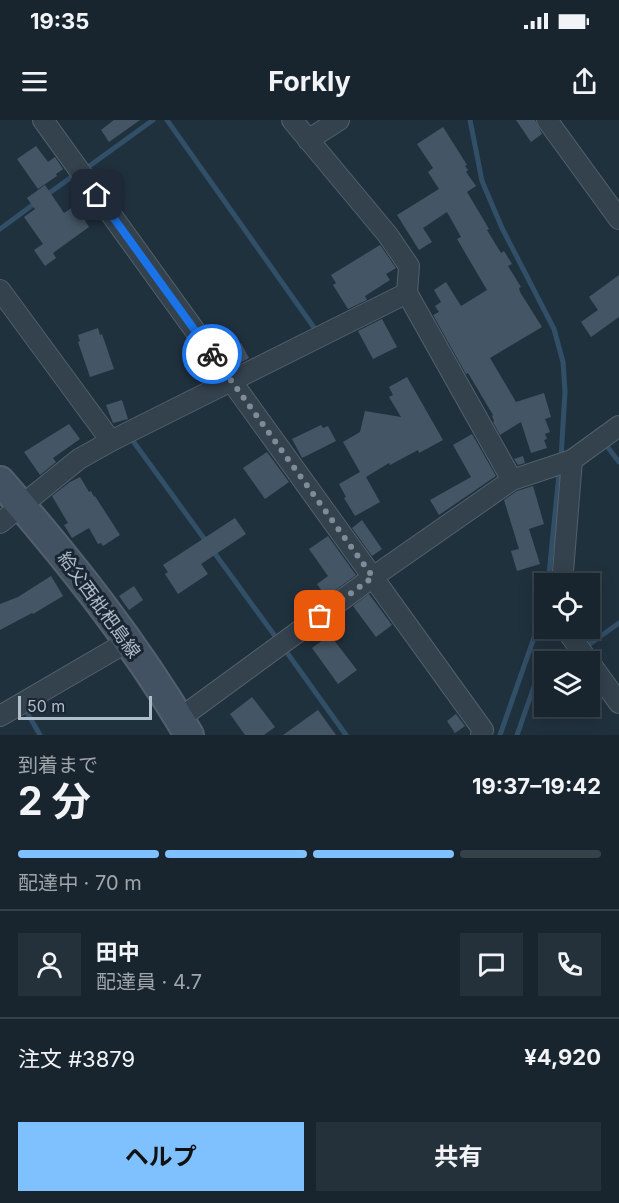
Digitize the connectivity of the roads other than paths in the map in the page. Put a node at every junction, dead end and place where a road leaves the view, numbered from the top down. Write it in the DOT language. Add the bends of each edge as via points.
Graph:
graph roads {
  1 [pos="43,120"];
  2 [pos="292,120"];
  3 [pos="339,120"];
  4 [pos="547,120"];
  5 [pos="308,140"];
  6 [pos="619,219"];
  7 [pos="0,290"];
  8 [pos="408,293"];
  9 [pos="232,381"];
  10 [pos="619,426"];
  11 [pos="111,441"];
  12 [pos="572,460"];
  13 [pos="512,480"];
  14 [pos="0,481"];
  15 [pos="11,514"];
  16 [pos="563,573"];
  17 [pos="373,577"];
  18 [pos="127,642"];
  19 [pos="600,677"];
  20 [pos="619,703"];
  21 [pos="0,716"];
  22 [pos="184,727"];
  23 [pos="481,735"];
  1 -- 9 [label="street"];
  2 -- 5 [label="street"];
  3 -- 5 [label="street"];
  4 -- 6 [label="street"];
  5 -- 8 [label="street" via="409,266"];
  7 -- 11 [label="street"];
  8 -- 9 [label="street"];
  8 -- 13 [label="street"];
  9 -- 11 [label="street"];
  9 -- 17 [label="street"];
  10 -- 12 [label="street"];
  11 -- 15 [label="street" via="79,459"];
  12 -- 13 [label="street"];
  12 -- 16 [label="street"];
  13 -- 17 [label="street"];
  14 -- 15 [label="main road, 給父西枇杷島線"];
  15 -- 18 [label="main road, 給父西枇杷島線" via="75,569"];
  17 -- 22 [label="street"];
  17 -- 23 [label="street" via="483,730"];
  18 -- 21 [label="street"];
  18 -- 22 [label="main road, 給父西枇杷島線"];
  19 -- 20 [label="street"];
}
